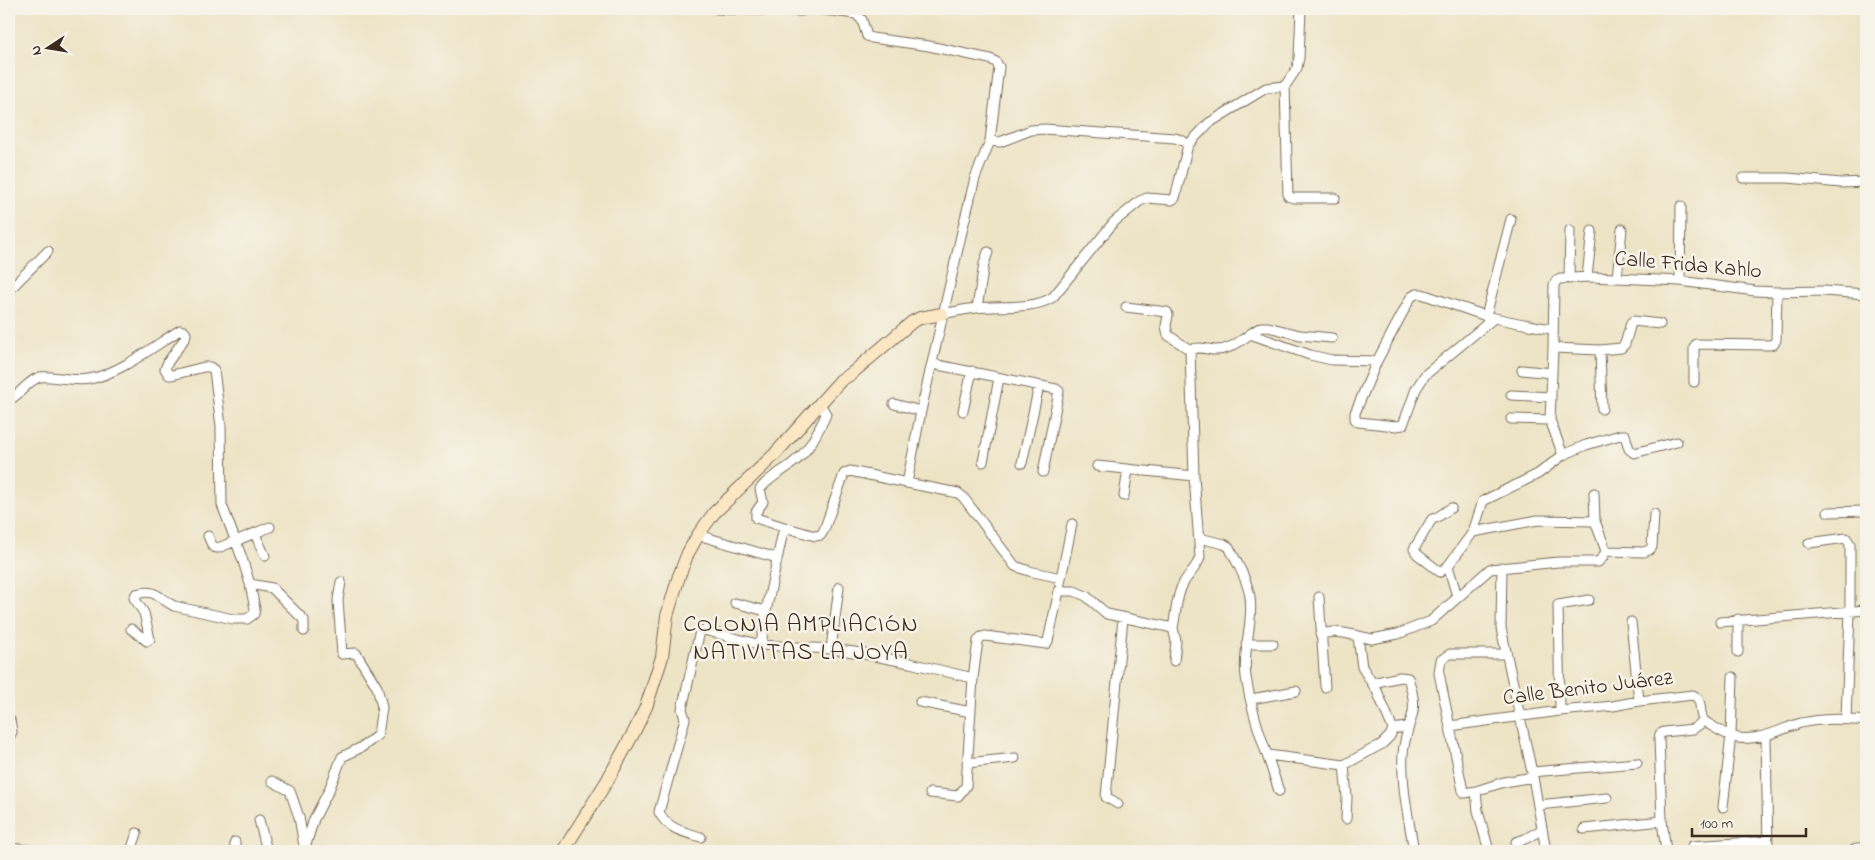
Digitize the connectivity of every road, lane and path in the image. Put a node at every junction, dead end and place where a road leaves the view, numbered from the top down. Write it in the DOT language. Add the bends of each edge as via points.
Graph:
graph roads {
  1 [pos="717,9"];
  2 [pos="808,9"];
  3 [pos="816,9"];
  4 [pos="1301,9"];
  5 [pos="1284,86"];
  6 [pos="990,141"];
  7 [pos="1188,145"];
  8 [pos="1743,178"];
  9 [pos="1866,182"];
  10 [pos="1335,198"];
  11 [pos="1681,206"];
  12 [pos="1511,219"];
  13 [pos="1622,229"];
  14 [pos="1570,230"];
  15 [pos="1592,231"];
  16 [pos="48,251"];
  17 [pos="988,252"];
  18 [pos="1587,278"];
  19 [pos="1617,278"];
  20 [pos="1569,279"];
  21 [pos="1680,281"];
  22 [pos="9,290"];
  23 [pos="1776,292"];
  24 [pos="1866,294"];
  25 [pos="1126,307"];
  26 [pos="977,308"];
  27 [pos="942,314"];
  28 [pos="1490,317"];
  29 [pos="1660,324"];
  30 [pos="1553,328"];
  31 [pos="1250,334"];
  32 [pos="1332,338"];
  33 [pos="1553,348"];
  34 [pos="1190,350"];
  35 [pos="1600,350"];
  36 [pos="1377,361"];
  37 [pos="933,364"];
  38 [pos="1522,370"];
  39 [pos="972,371"];
  40 [pos="1552,373"];
  41 [pos="999,378"];
  42 [pos="1694,382"];
  43 [pos="1039,386"];
  44 [pos="1511,395"];
  45 [pos="1551,397"];
  46 [pos="9,400"];
  47 [pos="820,404"];
  48 [pos="894,404"];
  49 [pos="1602,409"];
  50 [pos="921,411"];
  51 [pos="963,412"];
  52 [pos="1511,419"];
  53 [pos="1550,420"];
  54 [pos="1677,442"];
  55 [pos="1563,455"];
  56 [pos="983,462"];
  57 [pos="1022,463"];
  58 [pos="1097,466"];
  59 [pos="1128,469"];
  60 [pos="1044,472"];
  61 [pos="1194,476"];
  62 [pos="908,484"];
  63 [pos="1594,493"];
  64 [pos="1124,496"];
  65 [pos="1450,508"];
  66 [pos="1866,511"];
  67 [pos="1828,512"];
  68 [pos="1654,514"];
  69 [pos="1595,520"];
  70 [pos="1072,524"];
  71 [pos="270,527"];
  72 [pos="784,527"];
  73 [pos="1473,532"];
  74 [pos="255,534"];
  75 [pos="698,535"];
  76 [pos="208,536"];
  77 [pos="1199,538"];
  78 [pos="236,542"];
  79 [pos="1809,543"];
  80 [pos="1606,551"];
  81 [pos="265,556"];
  82 [pos="777,558"];
  83 [pos="1448,566"];
  84 [pos="1502,568"];
  85 [pos="1061,578"];
  86 [pos="340,582"];
  87 [pos="250,584"];
  88 [pos="839,586"];
  89 [pos="1059,591"];
  90 [pos="1457,596"];
  91 [pos="1319,597"];
  92 [pos="1589,600"];
  93 [pos="735,603"];
  94 [pos="1866,610"];
  95 [pos="766,611"];
  96 [pos="1850,612"];
  97 [pos="1122,618"];
  98 [pos="1738,619"];
  99 [pos="1631,622"];
  100 [pos="1720,622"];
  101 [pos="1173,628"];
  102 [pos="131,630"];
  103 [pos="304,631"];
  104 [pos="1320,634"];
  105 [pos="1358,637"];
  106 [pos="1246,644"];
  107 [pos="1272,644"];
  108 [pos="761,645"];
  109 [pos="831,648"];
  110 [pos="1738,652"];
  111 [pos="1506,654"];
  112 [pos="1174,661"];
  113 [pos="1733,677"];
  114 [pos="973,678"];
  115 [pos="1372,683"];
  116 [pos="1325,687"];
  117 [pos="1296,691"];
  118 [pos="1251,699"];
  119 [pos="1639,700"];
  120 [pos="920,702"];
  121 [pos="1560,711"];
  122 [pos="971,712"];
  123 [pos="1519,717"];
  124 [pos="1846,719"];
  125 [pos="10,720"];
  126 [pos="1704,721"];
  127 [pos="1866,721"];
  128 [pos="1450,726"];
  129 [pos="1408,728"];
  130 [pos="1393,729"];
  131 [pos="1730,735"];
  132 [pos="1766,736"];
  133 [pos="9,737"];
  134 [pos="1268,755"];
  135 [pos="1015,758"];
  136 [pos="967,763"];
  137 [pos="1637,763"];
  138 [pos="1344,765"];
  139 [pos="1533,775"];
  140 [pos="272,781"];
  141 [pos="1279,791"];
  142 [pos="1476,791"];
  143 [pos="930,793"];
  144 [pos="1607,798"];
  145 [pos="1118,804"];
  146 [pos="1538,805"];
  147 [pos="1723,807"];
  148 [pos="1346,818"];
  149 [pos="259,820"];
  150 [pos="1662,821"];
  151 [pos="1584,829"];
  152 [pos="1541,830"];
  153 [pos="137,833"];
  154 [pos="701,838"];
  155 [pos="1516,842"];
  156 [pos="1768,842"];
  157 [pos="9,848"];
  158 [pos="1698,848"];
  159 [pos="1866,848"];
  160 [pos="304,850"];
  161 [pos="38,851"];
  162 [pos="131,851"];
  163 [pos="267,851"];
  164 [pos="563,851"];
  165 [pos="1414,851"];
  166 [pos="1489,851"];
  167 [pos="1546,851"];
  168 [pos="1666,851"];
  169 [pos="1768,851"];
  170 [pos="1853,851"];
  1 -- 2 [label="street"];
  3 -- 6 [label="street" via="856,14 862,20 867,36 872,38 929,46 996,62 999,67"];
  4 -- 5 [label="street" via="1297,68"];
  5 -- 7 [label="street" via="1266,88 1209,123"];
  5 -- 10 [label="street" via="1288,196"];
  6 -- 7 [label="street" via="1000,142 1031,130 1044,129 1175,138"];
  6 -- 27 [label="street" via="975,178"];
  7 -- 26 [label="street" via="1175,198 1140,200 1114,222 1053,297 1037,304"];
  8 -- 9 [label="street" via="1788,178 1841,184"];
  11 -- 21 [label="street"];
  12 -- 28 [label="street"];
  13 -- 19 [label="street"];
  14 -- 20 [label="street"];
  15 -- 18 [label="street"];
  16 -- 22 [label="street"];
  17 -- 26 [label="street"];
  18 -- 19 [label="street, Calle Frida Kahlo"];
  18 -- 20 [label="street, Calle Frida Kahlo"];
  19 -- 21 [label="street, Calle Frida Kahlo"];
  20 -- 30 [label="street" via="1556,281 1554,285"];
  21 -- 23 [label="street, Calle Frida Kahlo"];
  23 -- 24 [label="street, Calle Frida Kahlo"];
  23 -- 42 [label="street" via="1774,344 1696,344"];
  25 -- 34 [label="street" via="1167,312 1168,335"];
  26 -- 27 [label="street"];
  27 -- 37 [label="street"];
  27 -- 47 [label="street" via="920,318 904,328 836,385"];
  28 -- 30 [label="street"];
  28 -- 36 [label="street" via="1416,294 1411,297"];
  28 -- 36 [label="street" via="1425,375 1402,425 1358,422 1355,419"];
  29 -- 35 [label="street" via="1633,321 1621,348"];
  30 -- 33 [label="street"];
  31 -- 32 [label="street" via="1261,327 1268,327"];
  31 -- 34 [label="street" via="1226,348"];
  31 -- 36 [label="street" via="1332,360"];
  33 -- 35 [label="street"];
  33 -- 40 [label="street"];
  34 -- 61 [label="street"];
  35 -- 49 [label="street"];
  37 -- 39 [label="street"];
  37 -- 50 [label="street"];
  38 -- 40 [label="street"];
  39 -- 41 [label="street"];
  39 -- 51 [label="street"];
  40 -- 45 [label="street"];
  41 -- 43 [label="street"];
  41 -- 56 [label="street"];
  43 -- 57 [label="street"];
  43 -- 60 [label="street" via="1059,391"];
  44 -- 45 [label="street"];
  45 -- 53 [label="street"];
  46 -- 78 [label="street" via="37,378 80,380 110,373 180,330 184,331 186,338 165,369 169,375 204,367 214,370 221,426 221,502"];
  47 -- 72 [label="street" via="826,414 807,448 797,460 760,488 763,502 756,518"];
  47 -- 75 [label="street" via="775,454 714,513"];
  48 -- 50 [label="street"];
  50 -- 62 [label="street"];
  52 -- 53 [label="street"];
  53 -- 55 [label="street"];
  54 -- 55 [label="street" via="1634,453 1629,449 1625,435"];
  55 -- 73 [label="street" via="1538,474 1483,501"];
  58 -- 59 [label="street"];
  59 -- 61 [label="street"];
  59 -- 64 [label="street"];
  61 -- 77 [label="street"];
  62 -- 72 [label="street" via="850,471 844,474 821,534 815,536"];
  62 -- 85 [label="street" via="958,493 1015,566"];
  63 -- 69 [label="street"];
  65 -- 83 [label="street" via="1432,519 1414,549 1440,572"];
  66 -- 67 [label="street"];
  68 -- 80 [label="street" via="1652,547 1649,550"];
  69 -- 73 [label="street" via="1538,520"];
  69 -- 80 [label="street"];
  70 -- 85 [label="street"];
  71 -- 74 [label="street"];
  72 -- 82 [label="street"];
  73 -- 83 [label="street"];
  74 -- 78 [label="street"];
  74 -- 81 [label="street"];
  75 -- 82 [label="street"];
  75 -- 164 [label="street" via="679,576 667,616 662,657 646,707 607,781"];
  76 -- 78 [label="street" via="215,548"];
  77 -- 101 [label="street" via="1198,564 1183,583"];
  77 -- 106 [label="street" via="1229,547 1246,581 1250,608"];
  78 -- 87 [label="street"];
  79 -- 96 [label="street" via="1849,540"];
  80 -- 84 [label="street" via="1598,562"];
  82 -- 95 [label="street"];
  83 -- 90 [label="street"];
  84 -- 90 [label="street" via="1490,569"];
  84 -- 111 [label="street" via="1501,628"];
  85 -- 89 [label="street"];
  86 -- 160 [label="street" via="342,654 356,654 377,687 382,707 378,735 342,757"];
  87 -- 102 [label="street" via="255,608 254,614 247,619 174,606 158,594 136,594 134,598 144,613 150,639 146,641"];
  87 -- 103 [label="street" via="272,588 304,620"];
  88 -- 109 [label="street"];
  89 -- 97 [label="street" via="1074,591 1095,602 1103,612"];
  89 -- 114 [label="street" via="1046,644 981,637"];
  90 -- 105 [label="street" via="1431,621 1382,638"];
  91 -- 104 [label="street"];
  92 -- 121 [label="street" via="1558,605"];
  93 -- 95 [label="street"];
  94 -- 96 [label="street"];
  95 -- 108 [label="street"];
  96 -- 98 [label="street"];
  96 -- 124 [label="street"];
  97 -- 101 [label="street"];
  97 -- 145 [label="street" via="1106,797"];
  98 -- 100 [label="street"];
  98 -- 110 [label="street"];
  99 -- 119 [label="street"];
  101 -- 112 [label="street" via="1176,641"];
  104 -- 105 [label="street" via="1333,632"];
  104 -- 116 [label="street"];
  105 -- 115 [label="street" via="1362,667"];
  106 -- 107 [label="street"];
  106 -- 118 [label="street" via="1246,676"];
  108 -- 109 [label="street"];
  108 -- 154 [label="street" via="704,630 698,634 682,709 685,719 659,812 671,827"];
  109 -- 114 [label="street"];
  111 -- 123 [label="street"];
  111 -- 128 [label="street" via="1450,654 1441,660 1439,673"];
  113 -- 131 [label="street"];
  114 -- 122 [label="street"];
  115 -- 129 [label="street" via="1408,678 1414,695 1413,715"];
  115 -- 130 [label="street"];
  117 -- 118 [label="street"];
  118 -- 134 [label="street"];
  119 -- 121 [label="street, Calle Benito Juárez"];
  119 -- 126 [label="street, Calle Benito Juárez" via="1693,695 1699,701"];
  120 -- 122 [label="street"];
  121 -- 123 [label="street, Calle Benito Juárez"];
  122 -- 136 [label="street"];
  123 -- 128 [label="street, Calle Benito Juárez"];
  123 -- 139 [label="street"];
  124 -- 127 [label="street"];
  124 -- 132 [label="street" via="1815,720"];
  125 -- 133 [label="street" via="12,732"];
  126 -- 131 [label="street"];
  126 -- 150 [label="street" via="1693,730 1660,734"];
  128 -- 142 [label="street" via="1463,790"];
  129 -- 130 [label="street"];
  129 -- 165 [label="street" via="1403,754 1404,782"];
  130 -- 138 [label="street" via="1375,749"];
  131 -- 132 [label="street" via="1745,738"];
  131 -- 147 [label="street"];
  132 -- 156 [label="street"];
  134 -- 138 [label="street"];
  134 -- 141 [label="street"];
  135 -- 136 [label="street"];
  136 -- 143 [label="street" via="966,786 958,796"];
  137 -- 139 [label="street"];
  138 -- 148 [label="street"];
  139 -- 142 [label="street"];
  139 -- 146 [label="street"];
  140 -- 160 [label="street" via="290,791 299,817"];
  142 -- 166 [label="street"];
  144 -- 146 [label="street"];
  146 -- 152 [label="street"];
  149 -- 163 [label="street"];
  150 -- 151 [label="street"];
  150 -- 168 [label="street"];
  152 -- 155 [label="street"];
  152 -- 167 [label="street"];
  153 -- 162 [label="street"];
  156 -- 158 [label="street"];
  156 -- 169 [label="street"];
  157 -- 161 [label="street"];
  159 -- 170 [label="street"];
}
